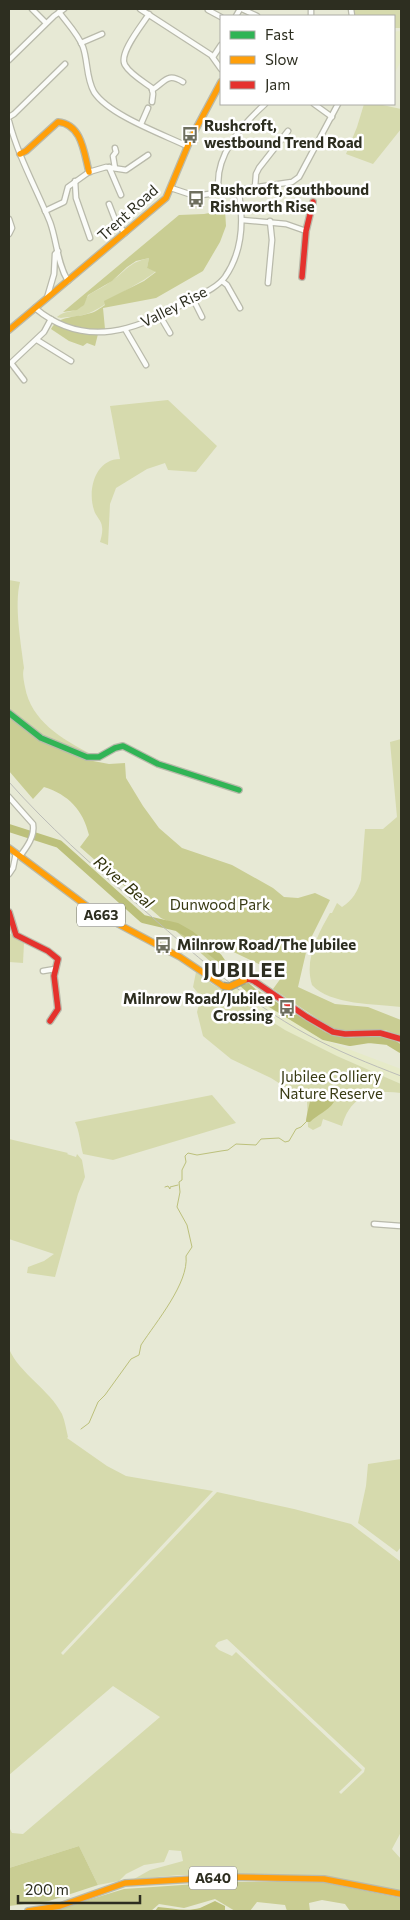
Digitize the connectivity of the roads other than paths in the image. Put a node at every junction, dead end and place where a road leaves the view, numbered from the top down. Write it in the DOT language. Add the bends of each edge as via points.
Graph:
graph roads {
  1 [pos="32,9"];
  2 [pos="64,9"];
  3 [pos="140,9"];
  4 [pos="241,9"];
  5 [pos="208,10"];
  6 [pos="59,12"];
  7 [pos="149,14"];
  8 [pos="255,15"];
  9 [pos="220,16"];
  10 [pos="46,23"];
  11 [pos="102,34"];
  12 [pos="81,42"];
  13 [pos="220,46"];
  14 [pos="212,57"];
  15 [pos="9,60"];
  16 [pos="65,64"];
  17 [pos="220,68"];
  18 [pos="183,82"];
  19 [pos="220,84"];
  20 [pos="152,90"];
  21 [pos="152,102"];
  22 [pos="264,105"];
  23 [pos="315,105"];
  24 [pos="338,105"];
  25 [pos="148,108"];
  26 [pos="9,117"];
  27 [pos="332,117"];
  28 [pos="9,121"];
  29 [pos="141,124"];
  30 [pos="288,131"];
  31 [pos="11,138"];
  32 [pos="187,146"];
  33 [pos="115,148"];
  34 [pos="20,154"];
  35 [pos="148,155"];
  36 [pos="109,167"];
  37 [pos="115,168"];
  38 [pos="89,172"];
  39 [pos="75,181"];
  40 [pos="254,187"];
  41 [pos="171,188"];
  42 [pos="238,189"];
  43 [pos="219,192"];
  44 [pos="121,195"];
  45 [pos="313,202"];
  46 [pos="109,204"];
  47 [pos="45,211"];
  48 [pos="9,219"];
  49 [pos="242,220"];
  50 [pos="270,221"];
  51 [pos="306,231"];
  52 [pos="125,233"];
  53 [pos="9,234"];
  54 [pos="90,238"];
  55 [pos="58,251"];
  56 [pos="302,277"];
  57 [pos="222,280"];
  58 [pos="68,281"];
  59 [pos="268,283"];
  60 [pos="47,298"];
  61 [pos="193,299"];
  62 [pos="35,308"];
  63 [pos="240,308"];
  64 [pos="160,316"];
  65 [pos="202,317"];
  66 [pos="51,319"];
  67 [pos="125,329"];
  68 [pos="9,330"];
  69 [pos="170,333"];
  70 [pos="37,340"];
  71 [pos="71,361"];
  72 [pos="146,366"];
  73 [pos="24,380"];
  74 [pos="9,713"];
  75 [pos="239,790"];
  76 [pos="9,797"];
  77 [pos="9,848"];
  78 [pos="18,855"];
  79 [pos="9,874"];
  80 [pos="9,912"];
  81 [pos="54,969"];
  82 [pos="43,970"];
  83 [pos="50,1021"];
  84 [pos="401,1039"];
  85 [pos="374,1224"];
  86 [pos="401,1226"];
  87 [pos="401,1894"];
  88 [pos="28,1911"];
  1 -- 10 [label="street"];
  2 -- 6 [label="street"];
  3 -- 7 [label="street"];
  4 -- 8 [label="street"];
  5 -- 9 [label="street"];
  6 -- 10 [label="street"];
  6 -- 12 [label="street"];
  7 -- 14 [label="street"];
  7 -- 20 [label="street" via="123,59 126,66"];
  10 -- 15 [label="street"];
  11 -- 12 [label="street"];
  12 -- 29 [label="street" via="97,96"];
  13 -- 14 [label="street"];
  14 -- 17 [label="street"];
  16 -- 26 [label="street"];
  18 -- 20 [label="street" via="169,77"];
  19 -- 32 [label="street, Trent Road"];
  20 -- 21 [label="street"];
  22 -- 43 [label="street" via="245,123 227,151 218,175"];
  23 -- 27 [label="street"];
  24 -- 27 [label="street"];
  25 -- 29 [label="street"];
  27 -- 40 [label="street" via="295,180"];
  28 -- 31 [label="street"];
  29 -- 32 [label="street"];
  30 -- 40 [label="street" via="259,168"];
  31 -- 34 [label="street"];
  32 -- 41 [label="street, Trent Road"];
  33 -- 37 [label="street"];
  34 -- 38 [label="street" via="58,122 66,122 75,128"];
  34 -- 47 [label="street"];
  35 -- 37 [label="street" via="130,169"];
  36 -- 37 [label="street"];
  36 -- 38 [label="street"];
  36 -- 44 [label="street"];
  38 -- 39 [label="street"];
  39 -- 47 [label="street" via="68,187 64,202"];
  39 -- 54 [label="street" via="76,198"];
  40 -- 42 [label="street"];
  41 -- 43 [label="street" via="195,196"];
  41 -- 52 [label="street, Trent Road" via="162,202"];
  42 -- 43 [label="street"];
  42 -- 49 [label="street, Valley Rise"];
  45 -- 51 [label="street"];
  46 -- 52 [label="street" via="116,222"];
  47 -- 55 [label="street"];
  48 -- 53 [label="street" via="12,228"];
  49 -- 50 [label="street"];
  49 -- 57 [label="street, Valley Rise" via="237,250"];
  50 -- 51 [label="street"];
  50 -- 59 [label="street" via="272,248"];
  51 -- 56 [label="street"];
  52 -- 58 [label="street, Trent Road"];
  55 -- 58 [label="street"];
  55 -- 60 [label="street"];
  57 -- 61 [label="street, Valley Rise"];
  57 -- 63 [label="street"];
  58 -- 60 [label="street, Trent Road"];
  60 -- 62 [label="street, Trent Road"];
  61 -- 64 [label="street, Valley Rise"];
  61 -- 65 [label="street"];
  62 -- 66 [label="street, Valley Rise"];
  62 -- 68 [label="street, Trent Road"];
  64 -- 67 [label="street, Valley Rise"];
  64 -- 69 [label="street"];
  66 -- 67 [label="street, Valley Rise" via="74,330 88,332"];
  66 -- 70 [label="street"];
  67 -- 72 [label="street"];
  70 -- 71 [label="street"];
  70 -- 73 [label="street" via="10,363"];
  74 -- 75 [label="street" via="27,730 70,752 93,759 123,746 158,764"];
  76 -- 78 [label="street" via="32,821 34,829"];
  77 -- 78 [label="street, A663"];
  78 -- 79 [label="street"];
  78 -- 84 [label="street, A663, bridge" via="88,907 180,957 223,986 229,987 249,979 333,1032 380,1033"];
  80 -- 81 [label="street" via="16,935 55,956 58,962"];
  81 -- 82 [label="street"];
  81 -- 83 [label="street" via="58,1009"];
  85 -- 86 [label="street"];
  87 -- 88 [label="street, A640" via="324,1879 229,1878 125,1883 60,1906"];
}
